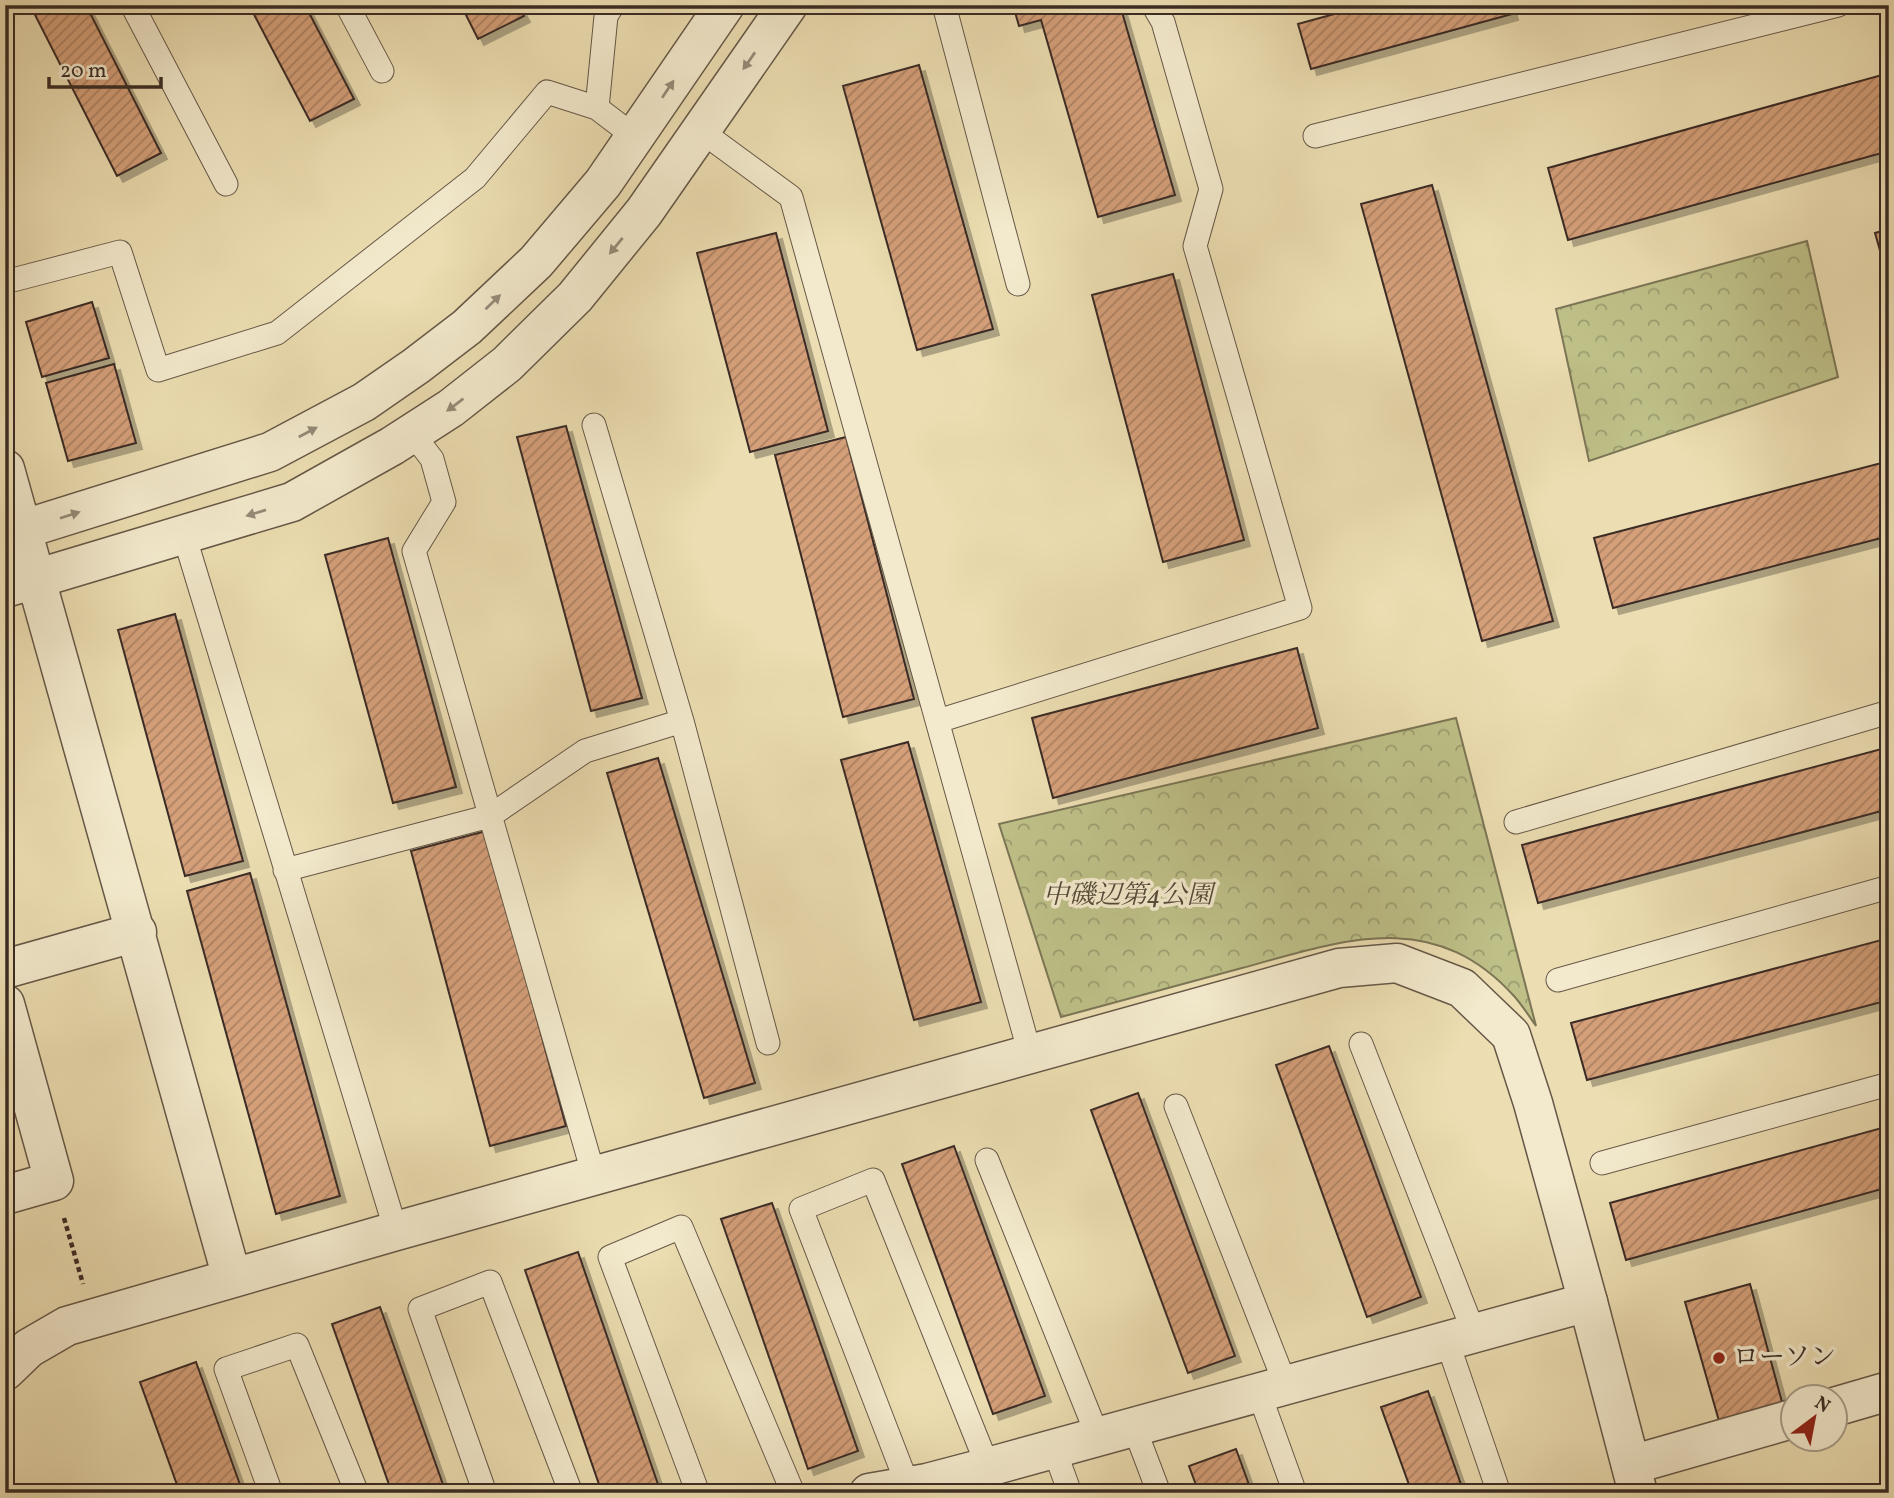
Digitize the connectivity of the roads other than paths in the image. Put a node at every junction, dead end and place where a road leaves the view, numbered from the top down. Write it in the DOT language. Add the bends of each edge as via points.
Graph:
graph roads {
  1 [pos="132,5"];
  2 [pos="347,5"];
  3 [pos="613,5"];
  4 [pos="725,5"];
  5 [pos="788,5"];
  6 [pos="944,5"];
  7 [pos="1153,5"];
  8 [pos="1838,5"];
  9 [pos="382,71"];
  10 [pos="597,108"];
  11 [pos="701,131"];
  12 [pos="1315,136"];
  13 [pos="635,137"];
  14 [pos="226,184"];
  15 [pos="5,282"];
  16 [pos="1018,285"];
  17 [pos="594,425"];
  18 [pos="412,433"];
  19 [pos="5,468"];
  20 [pos="14,533"];
  21 [pos="184,535"];
  22 [pos="21,584"];
  23 [pos="1889,712"];
  24 [pos="682,721"];
  25 [pos="938,721"];
  26 [pos="490,816"];
  27 [pos="1516,822"];
  28 [pos="285,870"];
  29 [pos="1889,887"];
  30 [pos="137,932"];
  31 [pos="5,969"];
  32 [pos="1558,980"];
  33 [pos="5,1004"];
  34 [pos="768,1043"];
  35 [pos="1361,1044"];
  36 [pos="1030,1055"];
  37 [pos="1889,1084"];
  38 [pos="1176,1106"];
  39 [pos="987,1160"];
  40 [pos="1602,1163"];
  41 [pos="594,1176"];
  42 [pos="5,1195"];
  43 [pos="396,1231"];
  44 [pos="232,1278"];
  45 [pos="1588,1302"];
  46 [pos="1460,1337"];
  47 [pos="5,1371"];
  48 [pos="1273,1389"];
  49 [pos="1889,1391"];
  50 [pos="1848,1403"];
  51 [pos="1778,1425"];
  52 [pos="1135,1427"];
  53 [pos="1098,1437"];
  54 [pos="1054,1449"];
  55 [pos="988,1467"];
  56 [pos="1635,1479"];
  57 [pos="908,1486"];
  58 [pos="271,1493"];
  59 [pos="357,1493"];
  60 [pos="485,1493"];
  61 [pos="571,1493"];
  62 [pos="698,1493"];
  63 [pos="793,1493"];
  64 [pos="869,1493"];
  65 [pos="1070,1493"];
  66 [pos="1159,1493"];
  67 [pos="1295,1493"];
  68 [pos="1499,1493"];
  1 -- 14 [label="lane"];
  2 -- 9 [label="lane"];
  3 -- 10 [label="lane" via="606,16"];
  13 -- 4 [label="street, one-way"];
  5 -- 11 [label="street, one-way"];
  6 -- 16 [label="lane"];
  7 -- 25 [label="lane" via="1163,22 1211,188 1195,246 1300,608"];
  8 -- 12 [label="lane"];
  10 -- 13 [label="lane"];
  10 -- 15 [label="lane" via="547,92 475,178 277,333 158,370 120,251"];
  11 -- 18 [label="street, one-way" via="644,212 575,297 507,364"];
  11 -- 25 [label="lane" via="791,197"];
  20 -- 13 [label="street, one-way" via="270,452 364,402 467,327 536,262"];
  17 -- 24 [label="lane"];
  18 -- 21 [label="street, one-way" via="292,502"];
  18 -- 26 [label="lane" via="432,459 444,502 414,551"];
  19 -- 20 [label="street"];
  20 -- 22 [label="street"];
  21 -- 22 [label="street"];
  21 -- 28 [label="lane"];
  22 -- 30 [label="street"];
  23 -- 27 [label="lane"];
  24 -- 26 [label="lane" via="585,751"];
  24 -- 34 [label="lane"];
  25 -- 36 [label="lane"];
  26 -- 28 [label="lane"];
  26 -- 41 [label="lane"];
  28 -- 43 [label="lane"];
  29 -- 32 [label="lane"];
  30 -- 31 [label="street"];
  30 -- 44 [label="street"];
  33 -- 42 [label="street" via="54,1181"];
  35 -- 46 [label="lane"];
  36 -- 41 [label="street"];
  36 -- 45 [label="street" via="1339,968 1397,963 1462,988 1511,1035"];
  37 -- 40 [label="lane"];
  38 -- 48 [label="lane"];
  39 -- 53 [label="lane"];
  41 -- 43 [label="street"];
  43 -- 44 [label="street"];
  44 -- 47 [label="street" via="67,1326 29,1348"];
  45 -- 46 [label="street"];
  45 -- 56 [label="street"];
  46 -- 48 [label="street"];
  46 -- 68 [label="lane"];
  48 -- 52 [label="street"];
  48 -- 67 [label="lane"];
  49 -- 50 [label="street"];
  51 -- 56 [label="street"];
  52 -- 53 [label="street"];
  52 -- 66 [label="lane"];
  53 -- 54 [label="street"];
  54 -- 55 [label="street"];
  54 -- 65 [label="lane"];
  55 -- 57 [label="street"];
  55 -- 57 [label="lane" via="873,1180 800,1209"];
  57 -- 64 [label="street"];
  58 -- 59 [label="lane" via="226,1369 297,1345"];
  60 -- 61 [label="lane" via="420,1309 490,1282"];
  62 -- 63 [label="lane" via="610,1257 681,1227"];
}
